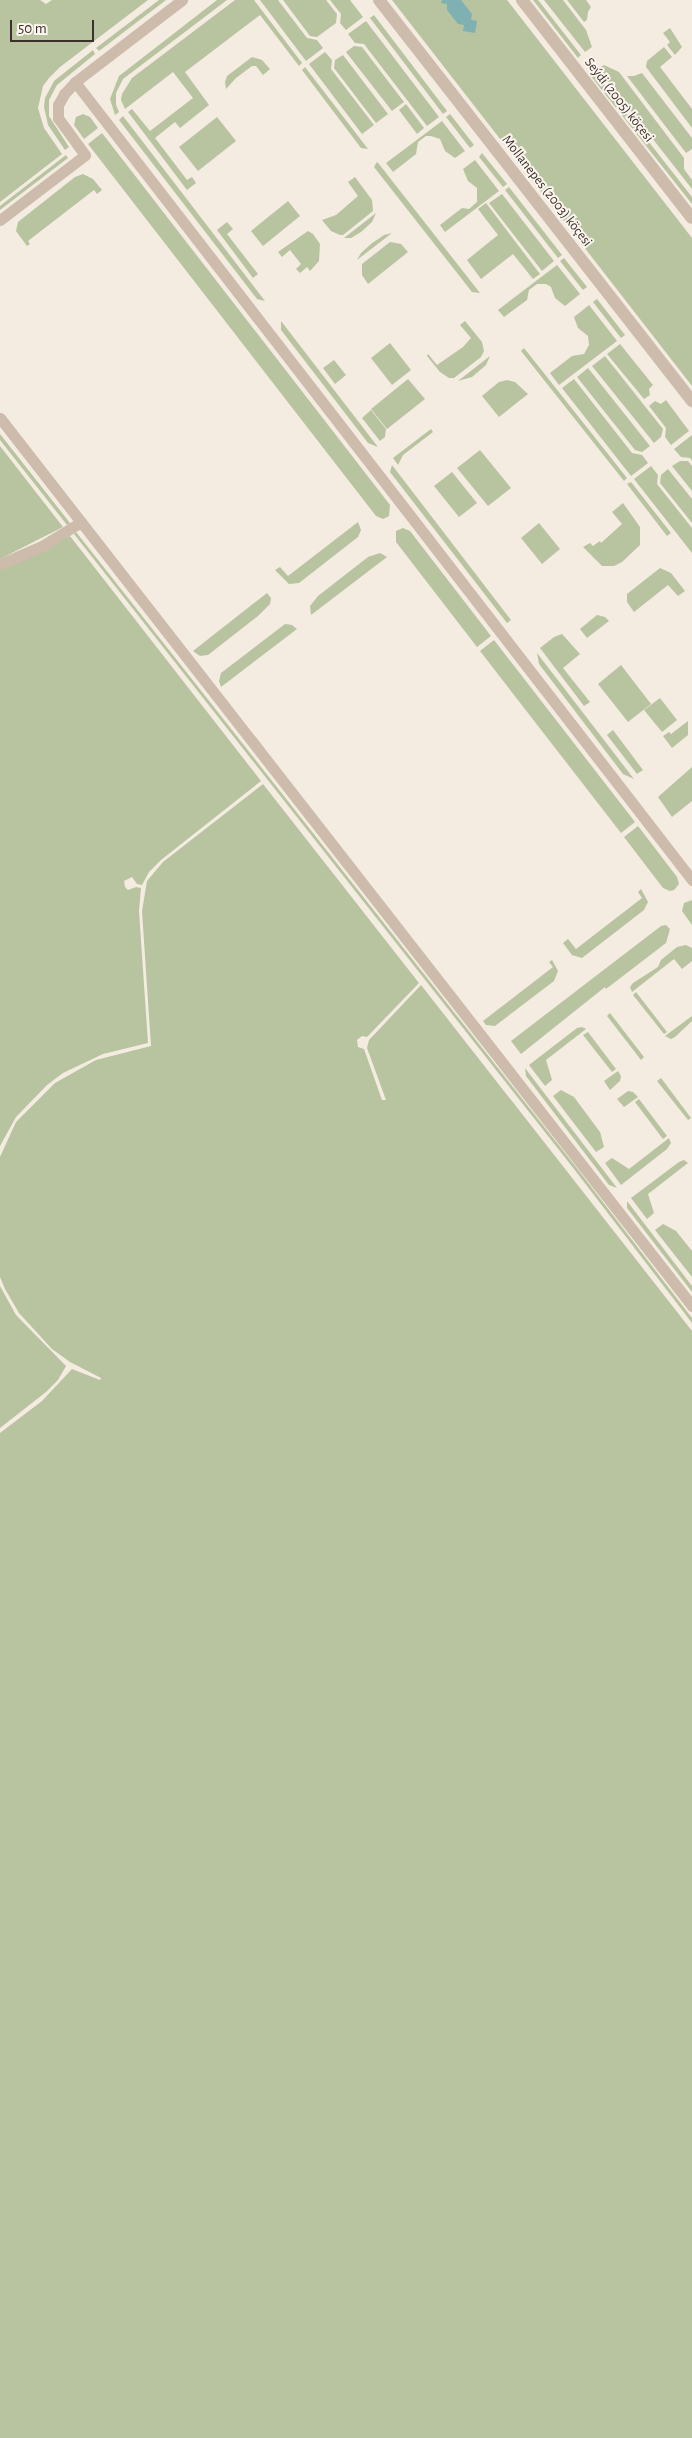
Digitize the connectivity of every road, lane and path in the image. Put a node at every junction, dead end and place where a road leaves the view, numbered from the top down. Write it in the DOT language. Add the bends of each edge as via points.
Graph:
graph roads {
  1 [pos="182,0"];
  2 [pos="379,0"];
  3 [pos="522,0"];
  4 [pos="75,82"];
  5 [pos="692,218"];
  6 [pos="0,220"];
  7 [pos="692,401"];
  8 [pos="0,418"];
  9 [pos="81,522"];
  10 [pos="0,564"];
  11 [pos="692,880"];
  12 [pos="692,1306"];
  1 -- 4 [label="street"];
  2 -- 7 [label="street, Mollanepes (2003) köçesi"];
  3 -- 5 [label="street, Seýdi (2005) köçesi"];
  4 -- 6 [label="street" via="64,94 57,112 62,126 85,155"];
  4 -- 11 [label="street"];
  8 -- 9 [label="street"];
  9 -- 10 [label="street" via="42,546"];
  9 -- 12 [label="street"];
}
